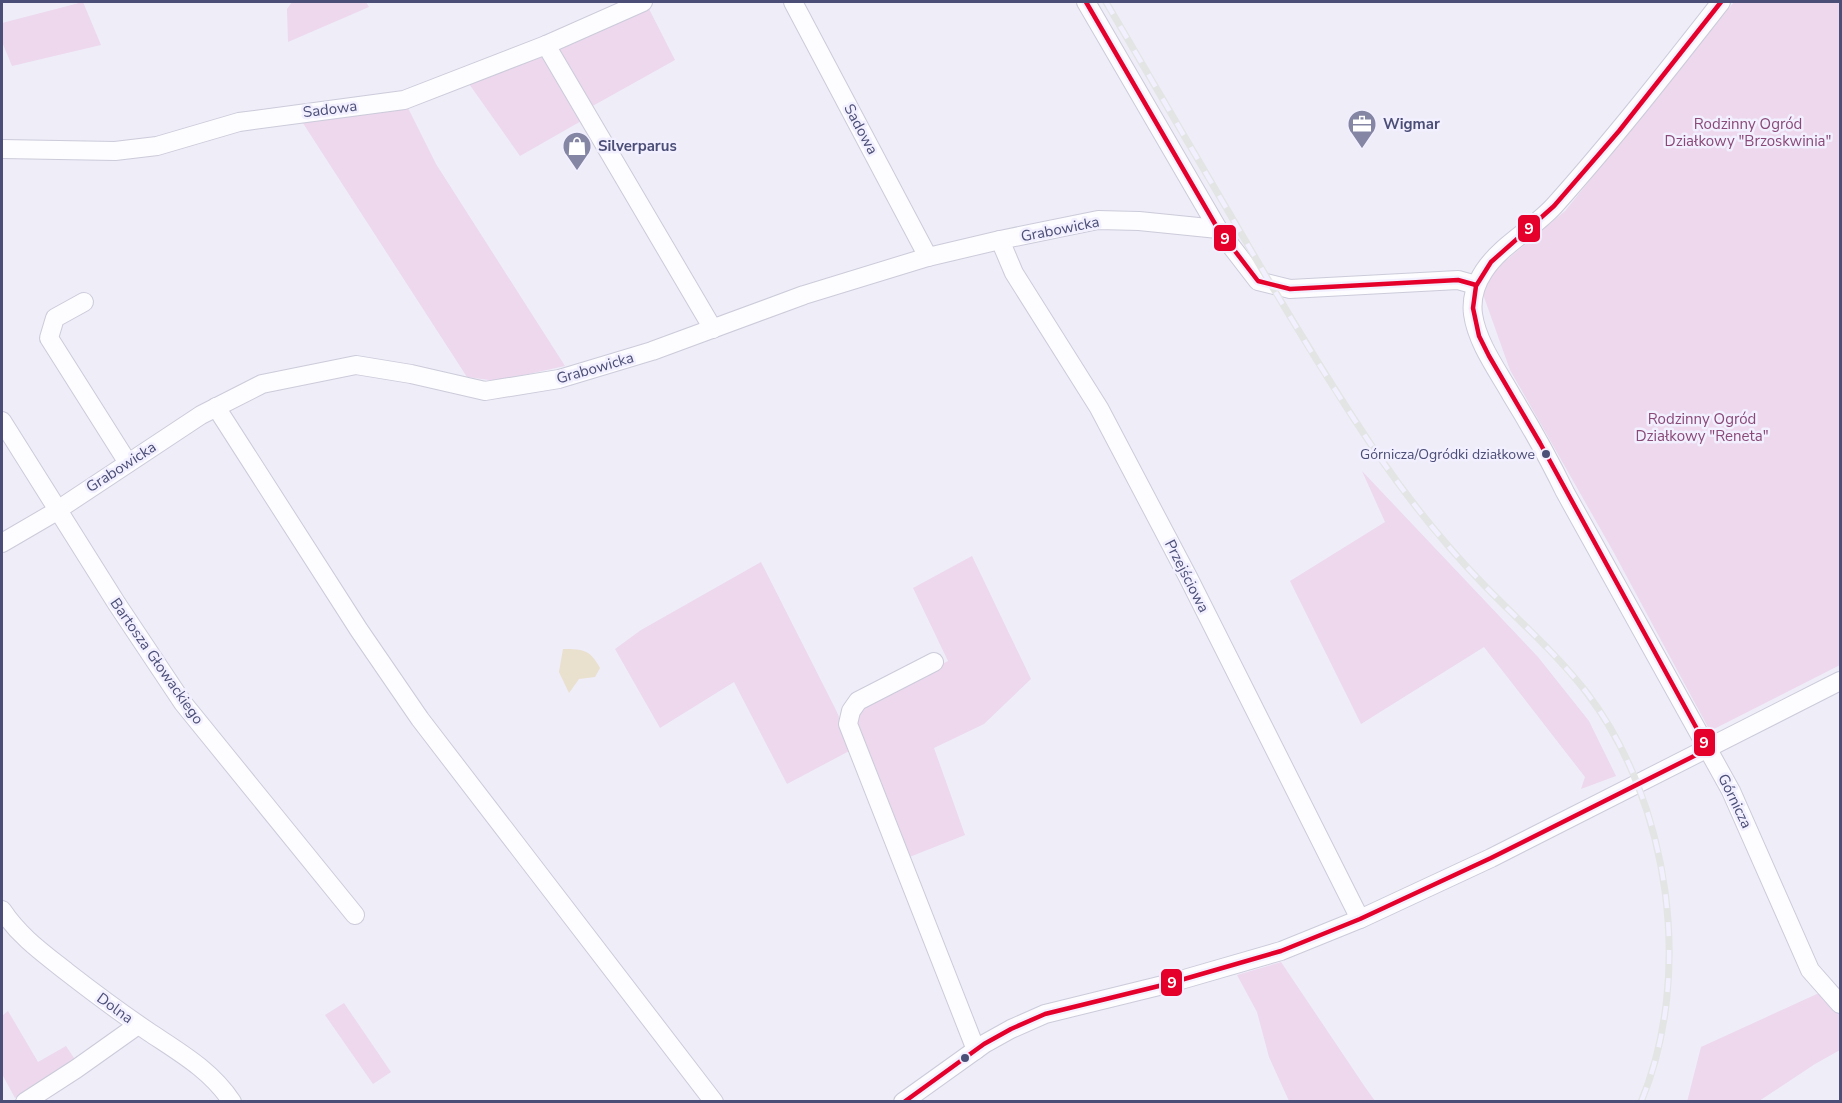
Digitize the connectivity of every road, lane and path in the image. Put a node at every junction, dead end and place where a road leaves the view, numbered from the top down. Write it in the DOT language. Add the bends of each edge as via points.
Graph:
graph roads {
  1 [pos="643,2"];
  2 [pos="793,2"];
  3 [pos="1086,2"];
  4 [pos="1721,2"];
  5 [pos="546,45"];
  6 [pos="2,149"];
  7 [pos="1218,229"];
  8 [pos="1000,240"];
  9 [pos="928,257"];
  10 [pos="1476,285"];
  11 [pos="84,302"];
  12 [pos="713,329"];
  13 [pos="216,407"];
  14 [pos="2,421"];
  15 [pos="128,463"];
  16 [pos="57,509"];
  17 [pos="2,543"];
  18 [pos="934,662"];
  19 [pos="1840,681"];
  20 [pos="1708,749"];
  21 [pos="2,910"];
  22 [pos="355,915"];
  23 [pos="1360,919"];
  24 [pos="1840,1004"];
  25 [pos="138,1025"];
  26 [pos="976,1050"];
  27 [pos="25,1101"];
  28 [pos="232,1101"];
  29 [pos="714,1101"];
  30 [pos="903,1101"];
  1 -- 5 [label="street, Sadowa"];
  2 -- 9 [label="street, Sadowa"];
  3 -- 7 [label="street"];
  4 -- 10 [label="street" via="1607,146 1551,209 1493,259"];
  5 -- 6 [label="street, Sadowa" via="404,100 239,122 157,146 125,150"];
  5 -- 12 [label="street"];
  7 -- 8 [label="street, Grabowicka" via="1098,220"];
  7 -- 10 [label="street" via="1258,281 1290,289 1458,280"];
  8 -- 9 [label="street, Grabowicka"];
  8 -- 23 [label="street, Przejściowa" via="1014,273 1110,429"];
  9 -- 12 [label="street, Grabowicka" via="804,295"];
  10 -- 20 [label="street, Górnicza" via="1473,312 1477,330"];
  11 -- 15 [label="street" via="55,318 49,338"];
  12 -- 13 [label="street, Grabowicka" via="560,379 485,391 356,365 262,384"];
  13 -- 15 [label="street, Grabowicka"];
  13 -- 29 [label="street" via="420,719"];
  14 -- 16 [label="street, Bartosza Głowackiego"];
  15 -- 16 [label="street, Grabowicka"];
  16 -- 17 [label="street, Grabowicka"];
  16 -- 22 [label="street, Bartosza Głowackiego" via="183,703"];
  18 -- 26 [label="street" via="858,701 850,711 848,724"];
  19 -- 20 [label="street"];
  20 -- 23 [label="street"];
  20 -- 24 [label="street, Górnicza" via="1750,831 1810,970"];
  21 -- 25 [label="street, Dolna" via="29,942"];
  23 -- 26 [label="street" via="1281,951 1046,1014"];
  25 -- 27 [label="street"];
  25 -- 28 [label="street, Dolna" via="191,1060"];
  26 -- 30 [label="street"];
}
